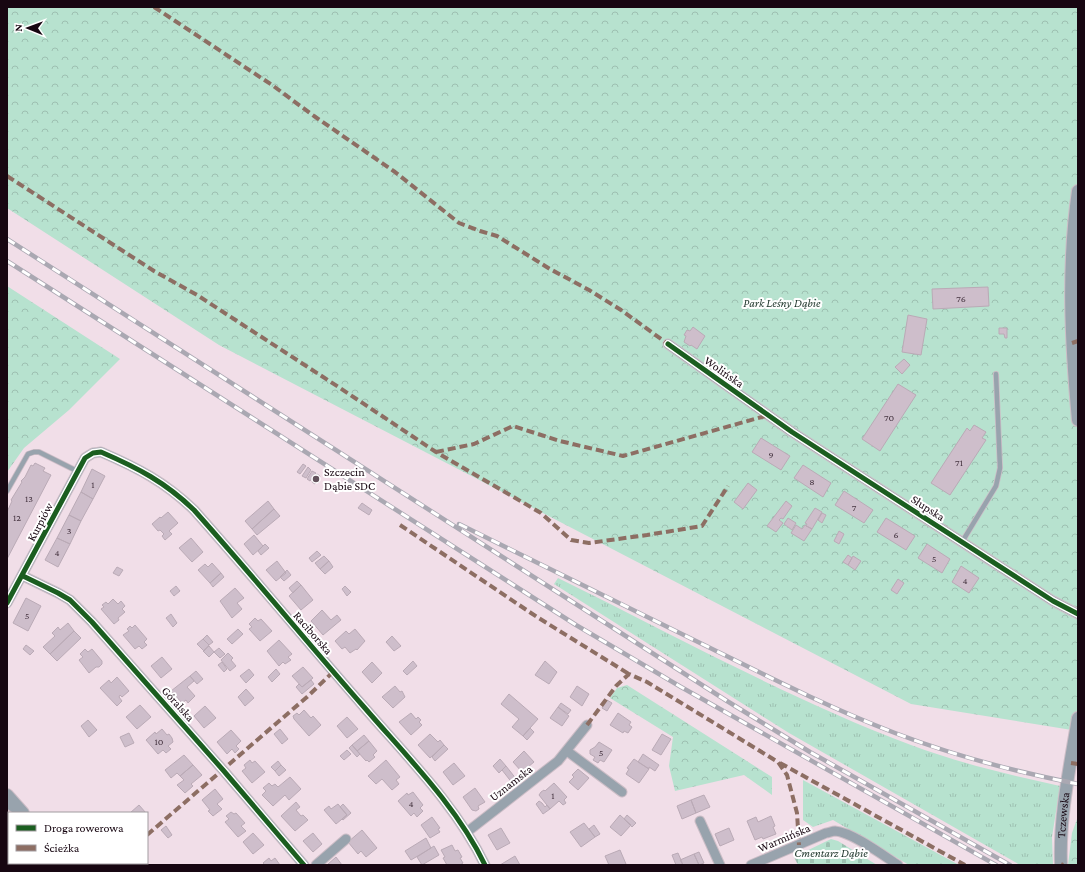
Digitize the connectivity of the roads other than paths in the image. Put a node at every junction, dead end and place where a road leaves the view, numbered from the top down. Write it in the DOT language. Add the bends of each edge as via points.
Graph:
graph roads {
  1 [pos="1078,191"];
  2 [pos="668,344"];
  3 [pos="996,374"];
  4 [pos="769,415"];
  5 [pos="1078,420"];
  6 [pos="93,453"];
  7 [pos="77,471"];
  8 [pos="7,491"];
  9 [pos="962,542"];
  10 [pos="23,576"];
  11 [pos="7,603"];
  12 [pos="1078,614"];
  13 [pos="1078,718"];
  14 [pos="587,725"];
  15 [pos="567,750"];
  16 [pos="622,792"];
  17 [pos="7,795"];
  18 [pos="7,806"];
  19 [pos="16,812"];
  20 [pos="22,812"];
  21 [pos="700,821"];
  22 [pos="467,832"];
  23 [pos="346,840"];
  24 [pos="304,865"];
  25 [pos="316,865"];
  26 [pos="485,865"];
  27 [pos="720,865"];
  28 [pos="751,865"];
  29 [pos="898,865"];
  30 [pos="1061,865"];
  1 -- 5 [label="street" via="1070,288"];
  2 -- 4 [label="street, Wolińska"];
  3 -- 9 [label="lane" via="1000,468 996,486"];
  4 -- 9 [label="street, Słupska"];
  6 -- 7 [label="street, Kurpiów" via="85,458"];
  6 -- 22 [label="street, Raciborska" via="101,452 148,474 194,510 417,768"];
  7 -- 8 [label="lane" via="40,452 34,452 28,454"];
  7 -- 10 [label="street, Kurpiów"];
  9 -- 12 [label="street, Słupska" via="1053,601"];
  10 -- 11 [label="street, Kurpiów"];
  10 -- 24 [label="street, Góralska" via="58,592 80,610"];
  13 -- 30 [label="street, Tczewska" via="1061,831"];
  14 -- 15 [label="street, Uznamska"];
  15 -- 16 [label="street"];
  15 -- 22 [label="street, Uznamska" via="540,776"];
  17 -- 20 [label="street"];
  18 -- 19 [label="lane"];
  21 -- 27 [label="street"];
  22 -- 26 [label="street, Raciborska"];
  23 -- 25 [label="street"];
  28 -- 29 [label="street, Warmińska" via="836,831 847,834"];
}
